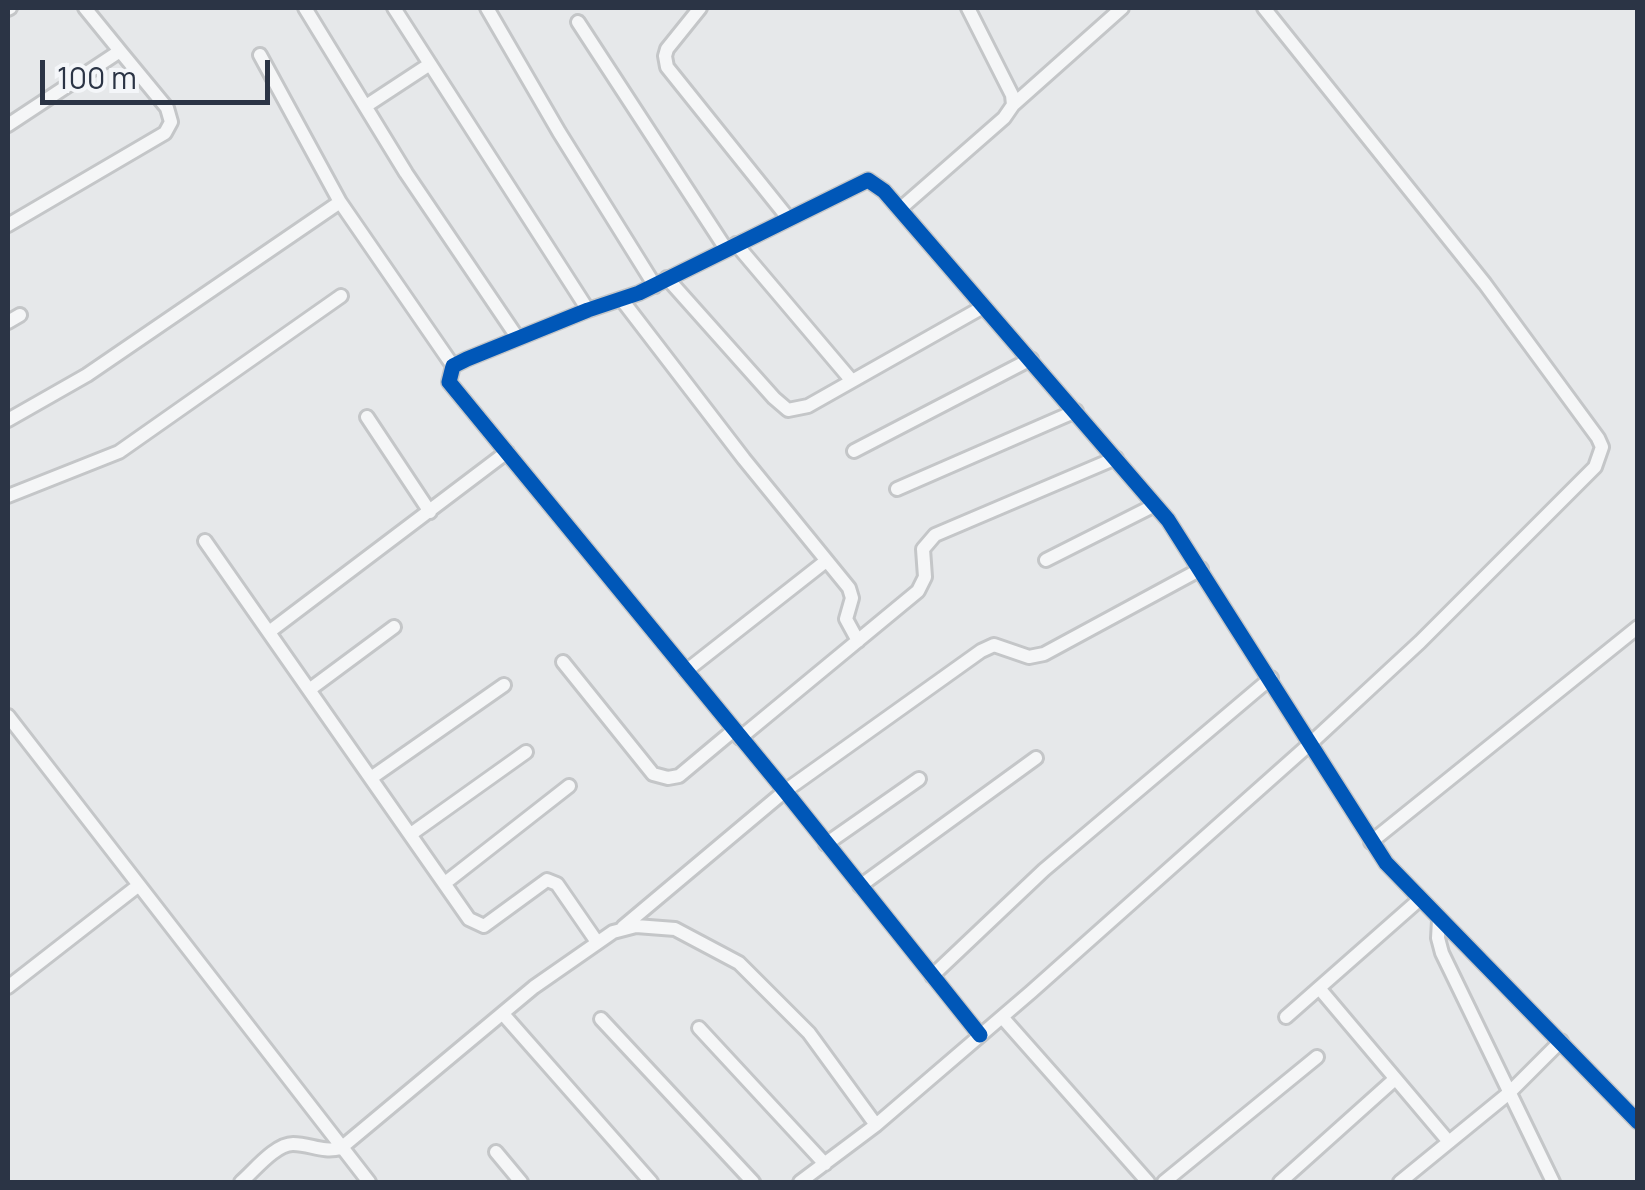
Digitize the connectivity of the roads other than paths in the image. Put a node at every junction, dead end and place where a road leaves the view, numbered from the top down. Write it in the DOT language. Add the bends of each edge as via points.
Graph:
graph roads {
  1 [pos="86,8"];
  2 [pos="305,8"];
  3 [pos="394,8"];
  4 [pos="488,8"];
  5 [pos="700,8"];
  6 [pos="968,8"];
  7 [pos="1122,8"];
  8 [pos="1264,8"];
  9 [pos="578,22"];
  10 [pos="120,51"];
  11 [pos="260,55"];
  12 [pos="430,64"];
  13 [pos="1013,105"];
  14 [pos="366,106"];
  15 [pos="8,125"];
  16 [pos="340,202"];
  17 [pos="900,209"];
  18 [pos="788,218"];
  19 [pos="8,225"];
  20 [pos="731,246"];
  21 [pos="661,282"];
  22 [pos="341,296"];
  23 [pos="622,300"];
  24 [pos="984,307"];
  25 [pos="588,310"];
  26 [pos="517,337"];
  27 [pos="1032,359"];
  28 [pos="453,366"];
  29 [pos="852,382"];
  30 [pos="1076,411"];
  31 [pos="367,417"];
  32 [pos="8,420"];
  33 [pos="854,451"];
  34 [pos="507,452"];
  35 [pos="1116,458"];
  36 [pos="898,489"];
  37 [pos="8,496"];
  38 [pos="1154,505"];
  39 [pos="430,512"];
  40 [pos="206,541"];
  41 [pos="1046,560"];
  42 [pos="826,561"];
  43 [pos="1201,569"];
  44 [pos="394,627"];
  45 [pos="1638,627"];
  46 [pos="268,632"];
  47 [pos="858,641"];
  48 [pos="563,662"];
  49 [pos="686,671"];
  50 [pos="1271,678"];
  51 [pos="504,685"];
  52 [pos="309,690"];
  53 [pos="8,716"];
  54 [pos="737,734"];
  55 [pos="1312,742"];
  56 [pos="526,752"];
  57 [pos="1036,758"];
  58 [pos="371,778"];
  59 [pos="919,778"];
  60 [pos="569,786"];
  61 [pos="785,791"];
  62 [pos="412,834"];
  63 [pos="1371,842"];
  64 [pos="826,844"];
  65 [pos="444,883"];
  66 [pos="139,885"];
  67 [pos="860,886"];
  68 [pos="1420,899"];
  69 [pos="1439,920"];
  70 [pos="623,927"];
  71 [pos="597,942"];
  72 [pos="932,976"];
  73 [pos="8,988"];
  74 [pos="1319,988"];
  75 [pos="503,1014"];
  76 [pos="1002,1017"];
  77 [pos="1286,1017"];
  78 [pos="601,1019"];
  79 [pos="699,1028"];
  80 [pos="980,1035"];
  81 [pos="1561,1042"];
  82 [pos="1317,1057"];
  83 [pos="1395,1079"];
  84 [pos="1508,1093"];
  85 [pos="1638,1122"];
  86 [pos="876,1124"];
  87 [pos="1449,1142"];
  88 [pos="341,1148"];
  89 [pos="496,1152"];
  90 [pos="825,1164"];
  91 [pos="241,1182"];
  92 [pos="369,1182"];
  93 [pos="521,1182"];
  94 [pos="651,1182"];
  95 [pos="754,1182"];
  96 [pos="800,1182"];
  97 [pos="1148,1182"];
  98 [pos="1164,1182"];
  99 [pos="1280,1182"];
  100 [pos="1400,1182"];
  101 [pos="1554,1182"];
  1 -- 10 [label="street"];
  2 -- 14 [label="street"];
  3 -- 12 [label="street"];
  4 -- 21 [label="street" via="559,132"];
  5 -- 18 [label="street" via="668,49 667,67"];
  6 -- 13 [label="street"];
  7 -- 13 [label="street"];
  8 -- 55 [label="street" via="1485,284 1602,446 1595,467"];
  9 -- 20 [label="street"];
  10 -- 15 [label="street"];
  10 -- 19 [label="street" via="168,108 166,132"];
  11 -- 16 [label="street"];
  12 -- 14 [label="street"];
  12 -- 25 [label="street"];
  13 -- 17 [label="street"];
  14 -- 26 [label="street"];
  16 -- 28 [label="street"];
  16 -- 32 [label="street" via="102,365"];
  17 -- 18 [label="street" via="868,180"];
  17 -- 24 [label="street"];
  18 -- 20 [label="street"];
  20 -- 21 [label="street"];
  20 -- 29 [label="street"];
  21 -- 23 [label="street"];
  21 -- 29 [label="street" via="782,406 797,410"];
  22 -- 37 [label="street" via="119,452"];
  23 -- 25 [label="street"];
  23 -- 42 [label="street"];
  24 -- 27 [label="street"];
  24 -- 29 [label="street"];
  25 -- 26 [label="street"];
  26 -- 28 [label="street"];
  27 -- 30 [label="street"];
  27 -- 33 [label="street"];
  28 -- 34 [label="street" via="452,389"];
  30 -- 35 [label="street"];
  30 -- 36 [label="street"];
  31 -- 39 [label="street"];
  34 -- 39 [label="street"];
  34 -- 49 [label="street"];
  35 -- 38 [label="street"];
  35 -- 47 [label="street" via="935,534 923,550 922,586"];
  38 -- 41 [label="street"];
  38 -- 43 [label="street"];
  39 -- 46 [label="street"];
  40 -- 46 [label="street"];
  42 -- 47 [label="street" via="852,593 846,618"];
  42 -- 49 [label="street"];
  43 -- 50 [label="street"];
  43 -- 61 [label="street" via="1044,654 1028,657 988,646"];
  44 -- 52 [label="street"];
  45 -- 63 [label="street"];
  46 -- 52 [label="street"];
  47 -- 54 [label="street"];
  48 -- 54 [label="street" via="660,777 678,776"];
  49 -- 54 [label="street"];
  50 -- 55 [label="street"];
  50 -- 72 [label="street" via="1044,870"];
  51 -- 58 [label="street"];
  52 -- 58 [label="street"];
  53 -- 66 [label="street"];
  54 -- 61 [label="street"];
  55 -- 63 [label="street"];
  55 -- 76 [label="street"];
  56 -- 62 [label="street"];
  57 -- 67 [label="street"];
  58 -- 62 [label="street"];
  59 -- 64 [label="street"];
  60 -- 65 [label="street"];
  61 -- 64 [label="street"];
  61 -- 70 [label="street"];
  62 -- 65 [label="street"];
  63 -- 68 [label="street"];
  64 -- 67 [label="street"];
  65 -- 71 [label="street" via="469,919 484,926 542,882 553,882"];
  66 -- 73 [label="street"];
  66 -- 88 [label="street"];
  67 -- 72 [label="street"];
  68 -- 69 [label="street"];
  68 -- 74 [label="street"];
  69 -- 81 [label="street"];
  69 -- 84 [label="street" via="1439,944"];
  70 -- 71 [label="street"];
  70 -- 86 [label="street" via="675,929 739,964 809,1032"];
  71 -- 75 [label="street"];
  72 -- 80 [label="street"];
  74 -- 77 [label="street"];
  74 -- 83 [label="street"];
  75 -- 88 [label="street"];
  75 -- 94 [label="street"];
  76 -- 80 [label="street"];
  76 -- 97 [label="street"];
  78 -- 95 [label="street"];
  79 -- 90 [label="street"];
  80 -- 86 [label="street"];
  81 -- 84 [label="street"];
  81 -- 85 [label="street"];
  82 -- 98 [label="street"];
  83 -- 87 [label="street"];
  83 -- 99 [label="street"];
  84 -- 87 [label="street"];
  84 -- 101 [label="street"];
  86 -- 90 [label="street"];
  87 -- 100 [label="street"];
  88 -- 91 [label="street" via="285,1146"];
  88 -- 92 [label="street"];
  89 -- 93 [label="street"];
  90 -- 96 [label="street"];
}
